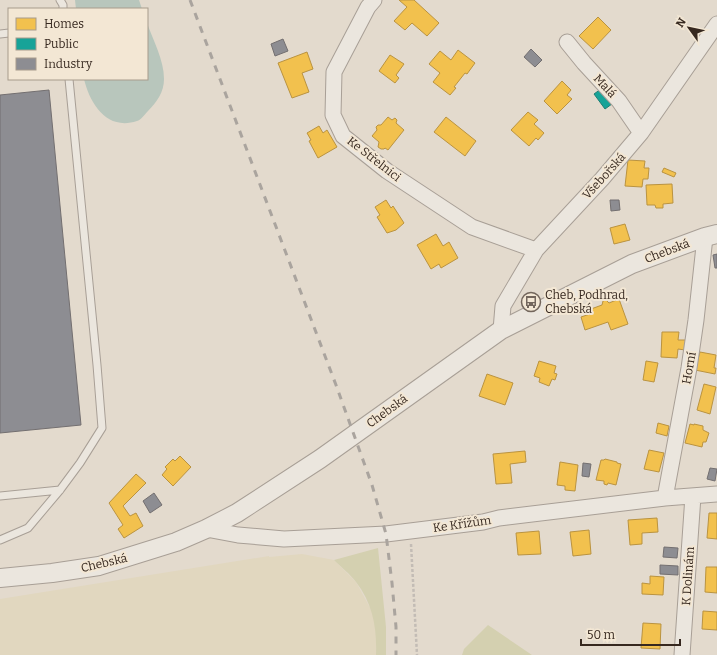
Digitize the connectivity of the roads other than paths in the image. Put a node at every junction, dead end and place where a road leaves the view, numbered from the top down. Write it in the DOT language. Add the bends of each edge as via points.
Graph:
graph roads {
  1 [pos="374,0"];
  2 [pos="717,24"];
  3 [pos="567,42"];
  4 [pos="70,80"];
  5 [pos="641,133"];
  6 [pos="711,236"];
  7 [pos="536,250"];
  8 [pos="501,330"];
  9 [pos="60,490"];
  10 [pos="717,494"];
  11 [pos="0,496"];
  12 [pos="693,496"];
  13 [pos="665,498"];
  14 [pos="206,529"];
  15 [pos="0,540"];
  16 [pos="0,578"];
  17 [pos="682,655"];
  1 -- 7 [label="street, Ke Střelnici" via="334,72 332,115 344,136 387,171 472,227"];
  2 -- 5 [label="street, Všebořská"];
  3 -- 5 [label="street, Malá" via="619,101"];
  4 -- 9 [label="lane" via="102,428 87,454"];
  5 -- 7 [label="street, Všebořská"];
  6 -- 8 [label="street, Chebská" via="632,264"];
  6 -- 13 [label="street, Horní"];
  7 -- 8 [label="street, Všebořská" via="503,306"];
  8 -- 14 [label="street, Chebská" via="294,476 237,513"];
  9 -- 11 [label="lane"];
  9 -- 15 [label="lane" via="28,528"];
  10 -- 12 [label="street, Ke Křížům"];
  12 -- 13 [label="street, Ke Křížům"];
  12 -- 17 [label="street, K Dolinám"];
  13 -- 14 [label="street, Ke Křížům" via="386,534 284,539"];
  14 -- 16 [label="street, Chebská" via="176,542 99,566"];
}
